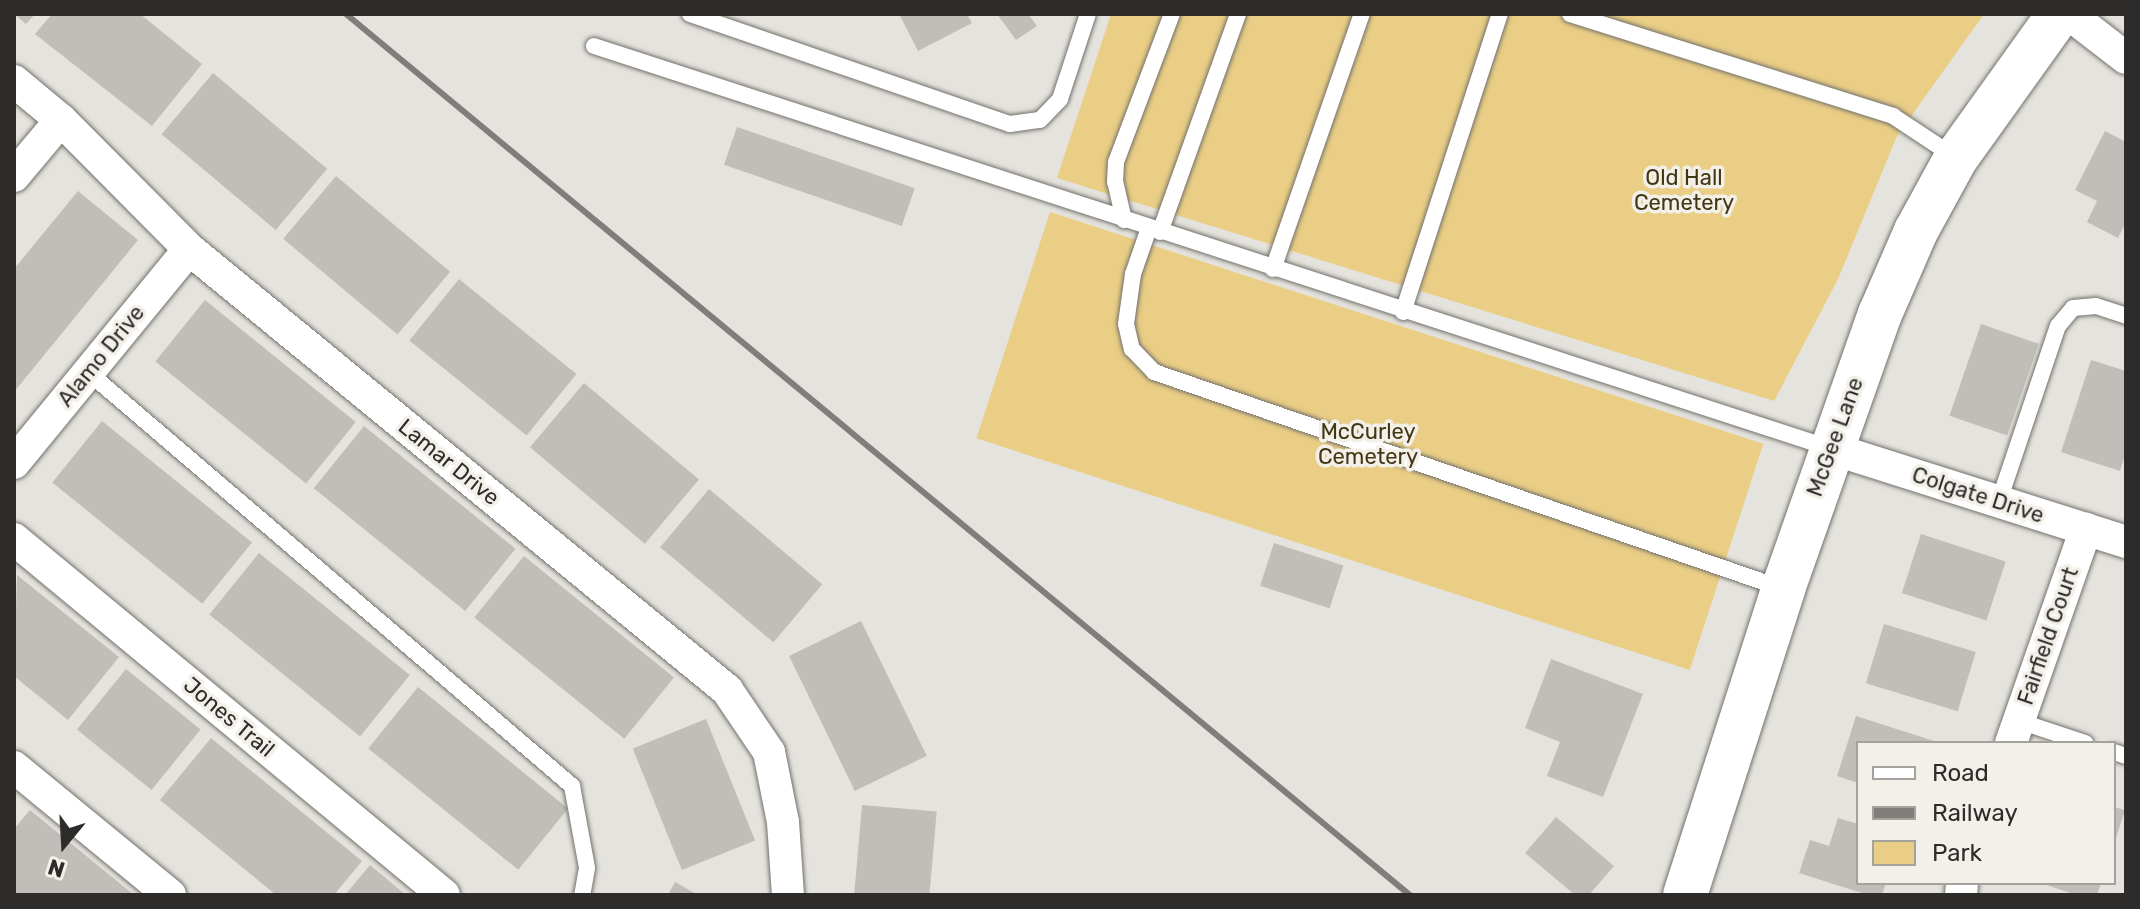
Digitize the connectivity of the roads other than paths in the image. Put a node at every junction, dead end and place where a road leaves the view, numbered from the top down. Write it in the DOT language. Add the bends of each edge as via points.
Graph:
graph roads {
  1 [pos="690,14"];
  2 [pos="1088,14"];
  3 [pos="1172,14"];
  4 [pos="1238,14"];
  5 [pos="1362,14"];
  6 [pos="1500,14"];
  7 [pos="1570,14"];
  8 [pos="2059,14"];
  9 [pos="2069,14"];
  10 [pos="594,46"];
  11 [pos="2126,58"];
  12 [pos="14,81"];
  13 [pos="61,120"];
  14 [pos="1956,158"];
  15 [pos="14,176"];
  16 [pos="1124,220"];
  17 [pos="1155,230"];
  18 [pos="189,249"];
  19 [pos="1273,269"];
  20 [pos="1403,312"];
  21 [pos="2126,316"];
  22 [pos="88,372"];
  23 [pos="1830,448"];
  24 [pos="14,463"];
  25 [pos="1999,501"];
  26 [pos="2086,529"];
  27 [pos="14,539"];
  28 [pos="2126,542"];
  29 [pos="1783,589"];
  30 [pos="2015,732"];
  31 [pos="2072,741"];
  32 [pos="14,767"];
  33 [pos="170,895"];
  34 [pos="444,895"];
  35 [pos="582,895"];
  36 [pos="788,895"];
  37 [pos="1685,895"];
  1 -- 2 [label="lane" via="1010,124 1040,120 1060,99"];
  3 -- 16 [label="lane" via="1116,162"];
  4 -- 17 [label="lane"];
  5 -- 19 [label="lane"];
  6 -- 20 [label="lane"];
  7 -- 14 [label="lane" via="1893,116"];
  8 -- 14 [label="street, McGee Lane"];
  9 -- 11 [label="street"];
  10 -- 16 [label="lane"];
  12 -- 13 [label="street, Lamar Drive"];
  13 -- 15 [label="street"];
  13 -- 18 [label="street, Lamar Drive"];
  14 -- 23 [label="street, McGee Lane" via="1916,231"];
  16 -- 17 [label="lane"];
  17 -- 19 [label="lane"];
  17 -- 29 [label="lane" via="1133,274 1126,324 1132,349 1154,372"];
  18 -- 22 [label="street, Alamo Drive"];
  18 -- 36 [label="street, Lamar Drive" via="727,690 769,752 783,822"];
  19 -- 20 [label="lane"];
  20 -- 23 [label="lane"];
  21 -- 25 [label="lane" via="2096,306 2073,308 2058,326"];
  22 -- 24 [label="street, Alamo Drive"];
  22 -- 35 [label="lane" via="572,786 587,868"];
  23 -- 25 [label="street, Colgate Drive"];
  23 -- 29 [label="street, McGee Lane"];
  25 -- 26 [label="street, Colgate Drive"];
  26 -- 28 [label="street, Colgate Drive"];
  26 -- 30 [label="street, Fairfield Court"];
  27 -- 34 [label="street, Jones Trail"];
  29 -- 37 [label="street, McGee Lane"];
  30 -- 31 [label="lane"];
  32 -- 33 [label="street"];
}
